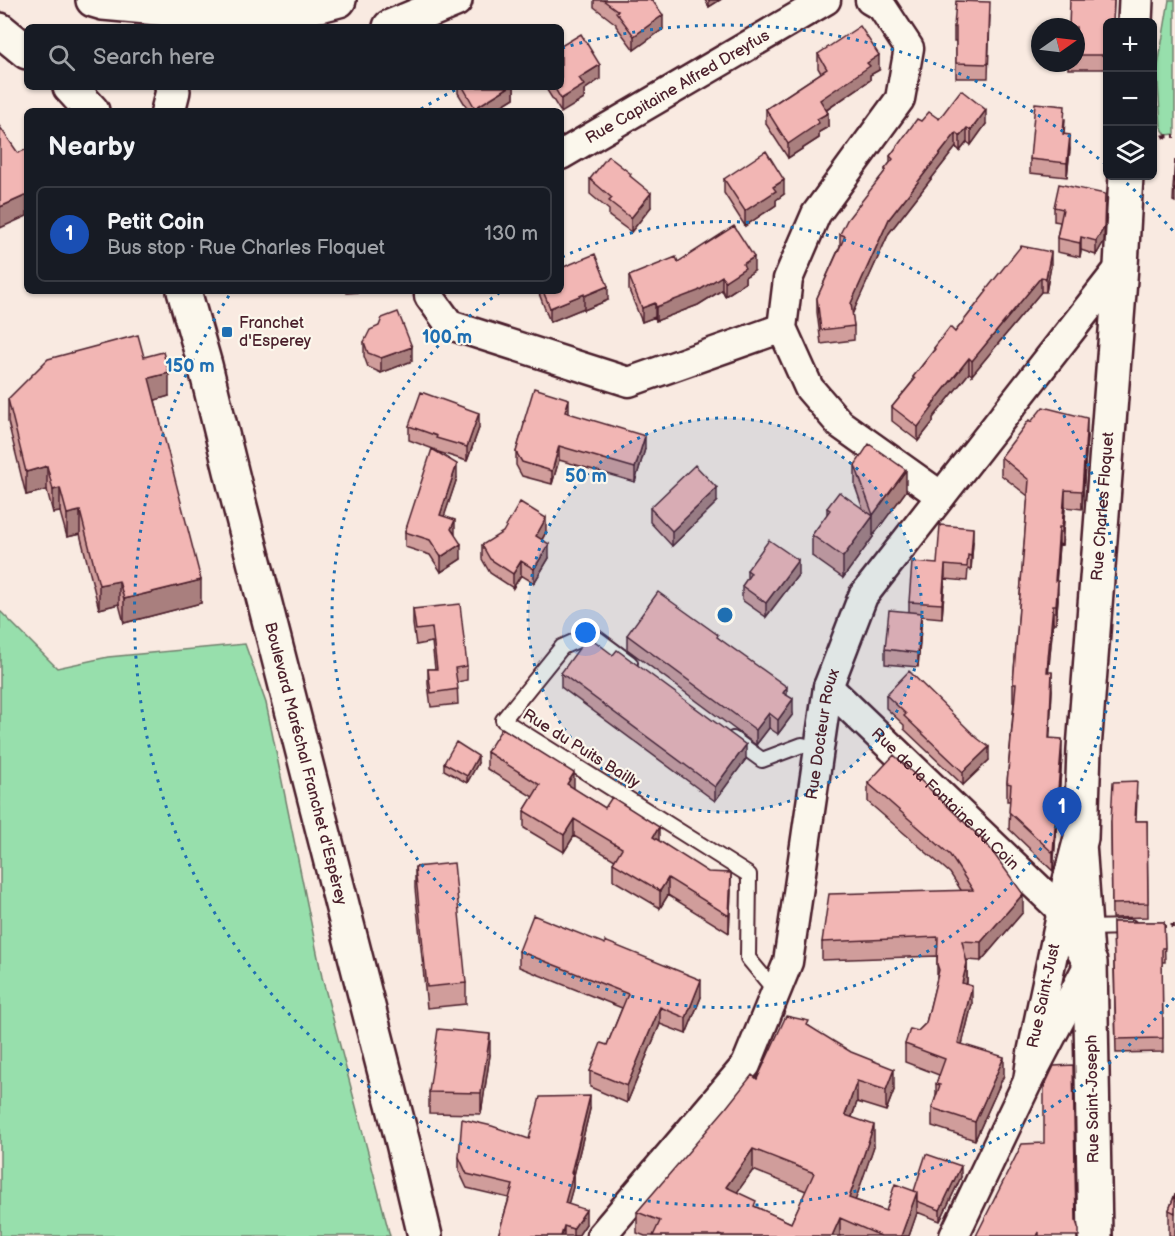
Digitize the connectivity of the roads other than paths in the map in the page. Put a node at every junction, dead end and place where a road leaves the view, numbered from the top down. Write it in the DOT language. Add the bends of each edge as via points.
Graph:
graph roads {
  1 [pos="339,0"];
  2 [pos="455,0"];
  3 [pos="826,0"];
  4 [pos="870,0"];
  5 [pos="98,2"];
  6 [pos="0,16"];
  7 [pos="132,24"];
  8 [pos="397,24"];
  9 [pos="24,26"];
  10 [pos="0,30"];
  11 [pos="24,50"];
  12 [pos="73,90"];
  13 [pos="89,108"];
  14 [pos="564,153"];
  15 [pos="1126,180"];
  16 [pos="1121,266"];
  17 [pos="185,294"];
  18 [pos="429,294"];
  19 [pos="782,328"];
  20 [pos="941,496"];
  21 [pos="639,669"];
  22 [pos="828,687"];
  23 [pos="724,732"];
  24 [pos="819,750"];
  25 [pos="1075,919"];
  26 [pos="1160,926"];
  27 [pos="1090,962"];
  28 [pos="776,992"];
  29 [pos="1028,1081"];
  30 [pos="425,1236"];
  31 [pos="601,1236"];
  32 [pos="954,1236"];
  33 [pos="1095,1236"];
  1 -- 5 [label="main road" via="273,12 223,14"];
  2 -- 8 [label="main road"];
  3 -- 14 [label="street, Rue Capitaine Alfred Dreyfus"];
  4 -- 19 [label="street" via="882,7 909,48 900,99 816,214 788,279"];
  5 -- 7 [label="main road"];
  6 -- 9 [label="main road"];
  10 -- 11 [label="main road"];
  12 -- 13 [label="main road"];
  15 -- 16 [label="main road, Rue Charles Floquet"];
  16 -- 20 [label="street, Rue Docteur Roux"];
  16 -- 25 [label="main road, Rue Charles Floquet" via="1084,748"];
  17 -- 30 [label="main road, Boulevard Maréchal Franchet d'Espèrey"];
  18 -- 19 [label="street" via="450,325 629,382"];
  19 -- 20 [label="street" via="809,388 840,424"];
  20 -- 22 [label="street, Rue Docteur Roux" via="863,596"];
  21 -- 28 [label="lane, Rue du Puits Bailly" via="591,634 562,647 503,720 749,875 748,958"];
  22 -- 24 [label="street, Rue Docteur Roux"];
  22 -- 25 [label="street, Rue de la Fontaine du Coin"];
  23 -- 24 [label="lane" via="762,760 802,745"];
  24 -- 28 [label="street, Rue Docteur Roux" via="788,962"];
  25 -- 26 [label="lane"];
  25 -- 27 [label="main road"];
  25 -- 29 [label="street, Rue Saint-Just" via="1032,1053"];
  27 -- 29 [label="street, Rue Saint-Just"];
  27 -- 33 [label="main road, Rue Saint-Joseph"];
  28 -- 31 [label="street, Rue Docteur Roux" via="746,1065"];
  29 -- 32 [label="street, Rue Saint-Just"];
}
